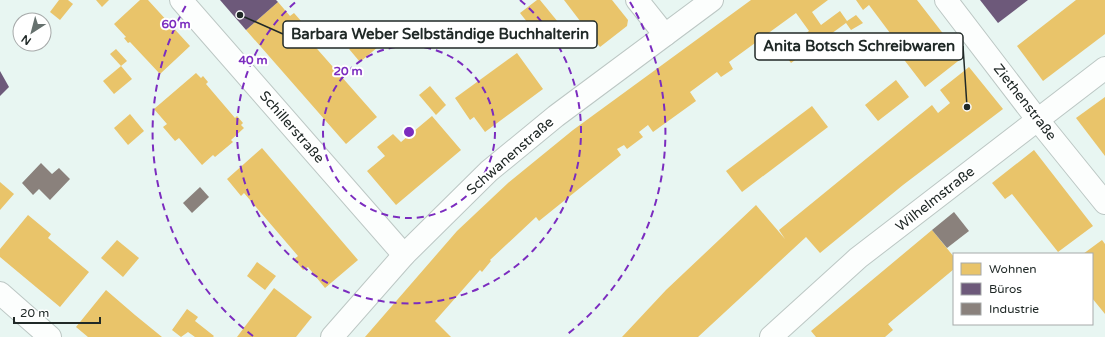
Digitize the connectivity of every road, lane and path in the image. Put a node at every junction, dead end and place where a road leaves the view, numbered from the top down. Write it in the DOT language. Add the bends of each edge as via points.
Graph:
graph roads {
  1 [pos="181,0"];
  2 [pos="637,0"];
  3 [pos="712,0"];
  4 [pos="946,0"];
  5 [pos="665,35"];
  6 [pos="1105,68"];
  7 [pos="1037,120"];
  8 [pos="1105,203"];
  9 [pos="404,255"];
  10 [pos="0,293"];
  11 [pos="50,337"];
  12 [pos="332,337"];
  13 [pos="771,337"];
  1 -- 9 [label="street, Schillerstraße"];
  2 -- 5 [label="street"];
  3 -- 5 [label="street, Schwanenstraße"];
  4 -- 7 [label="street, Ziethenstraße"];
  5 -- 9 [label="street, Schwanenstraße" via="556,116 489,171"];
  6 -- 7 [label="street, Wilhelmstraße"];
  7 -- 8 [label="street, Ziethenstraße"];
  7 -- 13 [label="street, Wilhelmstraße" via="858,258"];
  9 -- 12 [label="street, Schwanenstraße"];
  10 -- 11 [label="street"];
}
